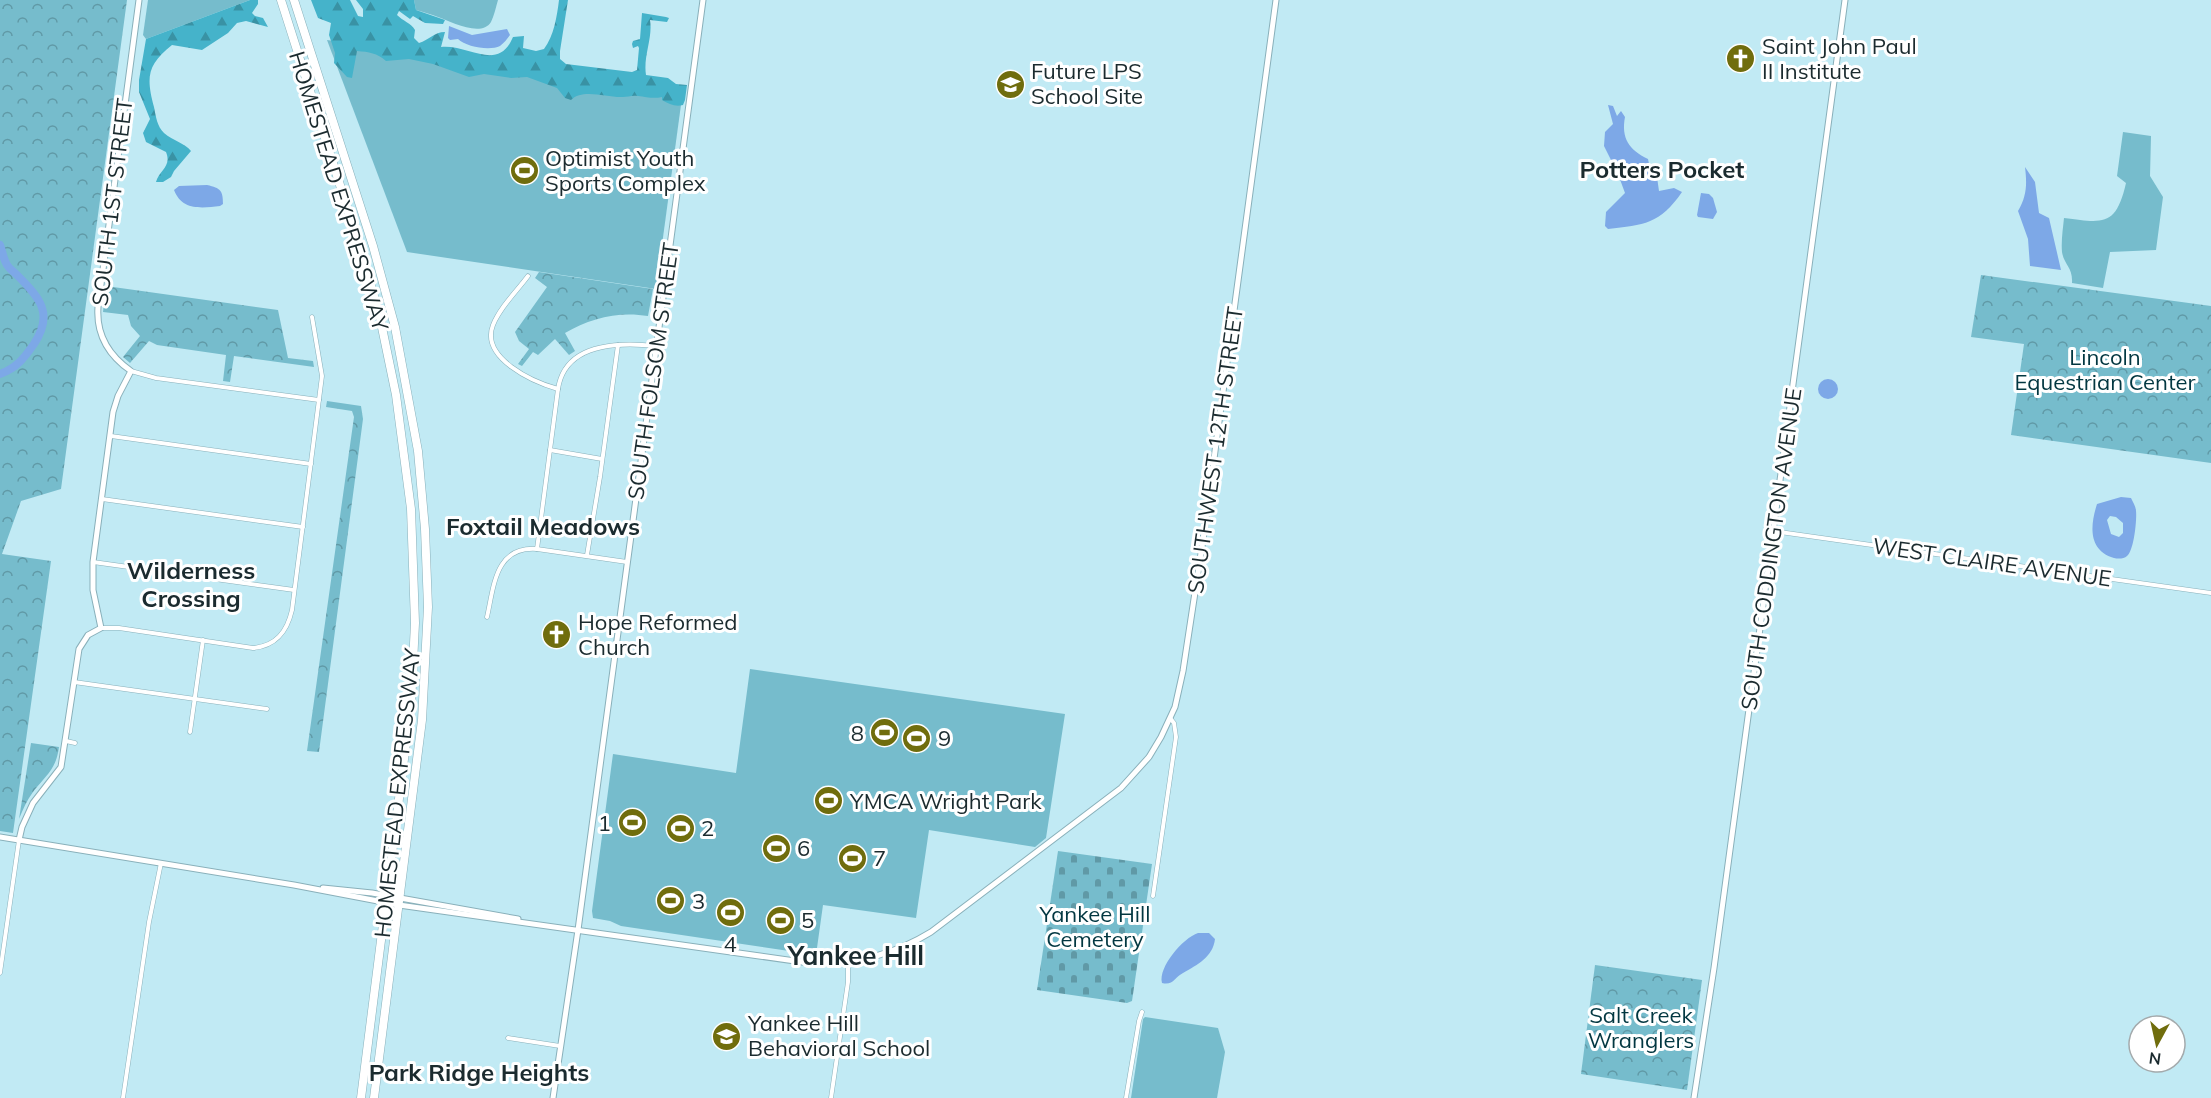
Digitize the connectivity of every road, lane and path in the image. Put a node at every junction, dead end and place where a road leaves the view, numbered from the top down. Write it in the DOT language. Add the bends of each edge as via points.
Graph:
graph roads {
  1 [pos="139,0"];
  2 [pos="281,0"];
  3 [pos="294,0"];
  4 [pos="703,0"];
  5 [pos="1276,0"];
  6 [pos="1845,0"];
  7 [pos="528,276"];
  8 [pos="312,317"];
  9 [pos="618,345"];
  10 [pos="656,346"];
  11 [pos="131,371"];
  12 [pos="558,389"];
  13 [pos="319,400"];
  14 [pos="111,436"];
  15 [pos="550,450"];
  16 [pos="602,459"];
  17 [pos="311,464"];
  18 [pos="102,499"];
  19 [pos="303,527"];
  20 [pos="1773,531"];
  21 [pos="537,549"];
  22 [pos="587,555"];
  23 [pos="93,562"];
  24 [pos="627,562"];
  25 [pos="294,590"];
  26 [pos="2211,593"];
  27 [pos="487,617"];
  28 [pos="101,628"];
  29 [pos="203,640"];
  30 [pos="74,682"];
  31 [pos="194,699"];
  32 [pos="267,710"];
  33 [pos="1170,718"];
  34 [pos="190,732"];
  35 [pos="66,741"];
  36 [pos="75,742"];
  37 [pos="0,837"];
  38 [pos="20,840"];
  39 [pos="161,863"];
  40 [pos="1153,896"];
  41 [pos="387,899"];
  42 [pos="400,902"];
  43 [pos="578,930"];
  44 [pos="848,962"];
  45 [pos="0,973"];
  46 [pos="1142,1012"];
  47 [pos="508,1038"];
  48 [pos="560,1046"];
  49 [pos="123,1098"];
  50 [pos="361,1098"];
  51 [pos="374,1098"];
  52 [pos="552,1098"];
  53 [pos="831,1098"];
  54 [pos="1126,1098"];
  55 [pos="1694,1098"];
  1 -- 11 [label="street, SOUTH 1ST STREET" via="97,318 107,349"];
  2 -- 41 [label="highway, HOMESTEAD EXPRESSWAY" via="368,274 396,395 407,471 414,557 414,662"];
  3 -- 42 [label="highway, HOMESTEAD EXPRESSWAY" via="382,276 401,351 418,451 427,569 426,682"];
  4 -- 10 [label="street, SOUTH FOLSOM STREET"];
  5 -- 33 [label="street, SOUTHWEST 12TH STREET" via="1184,671"];
  6 -- 20 [label="street, SOUTH CODDINGTON AVENUE"];
  7 -- 12 [label="street" via="494,324 492,343 501,358 514,368 538,383"];
  8 -- 13 [label="street" via="322,376"];
  9 -- 10 [label="street"];
  9 -- 12 [label="street" via="571,361 561,374"];
  9 -- 16 [label="street"];
  10 -- 24 [label="street, SOUTH FOLSOM STREET"];
  11 -- 13 [label="street" via="156,378"];
  11 -- 14 [label="street" via="115,404"];
  12 -- 15 [label="street"];
  13 -- 17 [label="street"];
  14 -- 17 [label="street"];
  14 -- 18 [label="street"];
  15 -- 16 [label="street"];
  15 -- 21 [label="street"];
  16 -- 22 [label="street"];
  17 -- 19 [label="street"];
  18 -- 19 [label="street"];
  18 -- 23 [label="street"];
  19 -- 25 [label="street"];
  20 -- 26 [label="street, WEST CLAIRE AVENUE"];
  20 -- 55 [label="street, SOUTH CODDINGTON AVENUE"];
  21 -- 22 [label="street"];
  21 -- 27 [label="street" via="514,552 500,566"];
  22 -- 24 [label="street"];
  23 -- 25 [label="street"];
  23 -- 28 [label="street" via="93,590"];
  24 -- 43 [label="street, SOUTH FOLSOM STREET"];
  25 -- 29 [label="street" via="290,620 279,637 263,647"];
  28 -- 29 [label="street"];
  28 -- 30 [label="street" via="88,635 79,648"];
  29 -- 31 [label="street"];
  30 -- 31 [label="street"];
  30 -- 35 [label="street"];
  31 -- 32 [label="street"];
  31 -- 34 [label="street"];
  33 -- 40 [label="street, SOUTHWEST 12TH STREET" via="1176,737"];
  33 -- 44 [label="street" via="1156,747 1137,772 1090,813 925,935 886,953"];
  35 -- 36 [label="street"];
  35 -- 38 [label="street" via="61,767 33,803"];
  37 -- 38 [label="street"];
  38 -- 39 [label="street"];
  38 -- 45 [label="street"];
  39 -- 41 [label="street"];
  39 -- 49 [label="street"];
  41 -- 42 [label="street"];
  41 -- 50 [label="highway, HOMESTEAD EXPRESSWAY"];
  42 -- 43 [label="street"];
  42 -- 51 [label="highway, HOMESTEAD EXPRESSWAY"];
  43 -- 44 [label="street" via="802,962"];
  43 -- 48 [label="street, SOUTH FOLSOM STREET"];
  44 -- 53 [label="street"];
  46 -- 54 [label="street"];
  47 -- 48 [label="street"];
  48 -- 52 [label="street, SOUTH FOLSOM STREET"];
}
